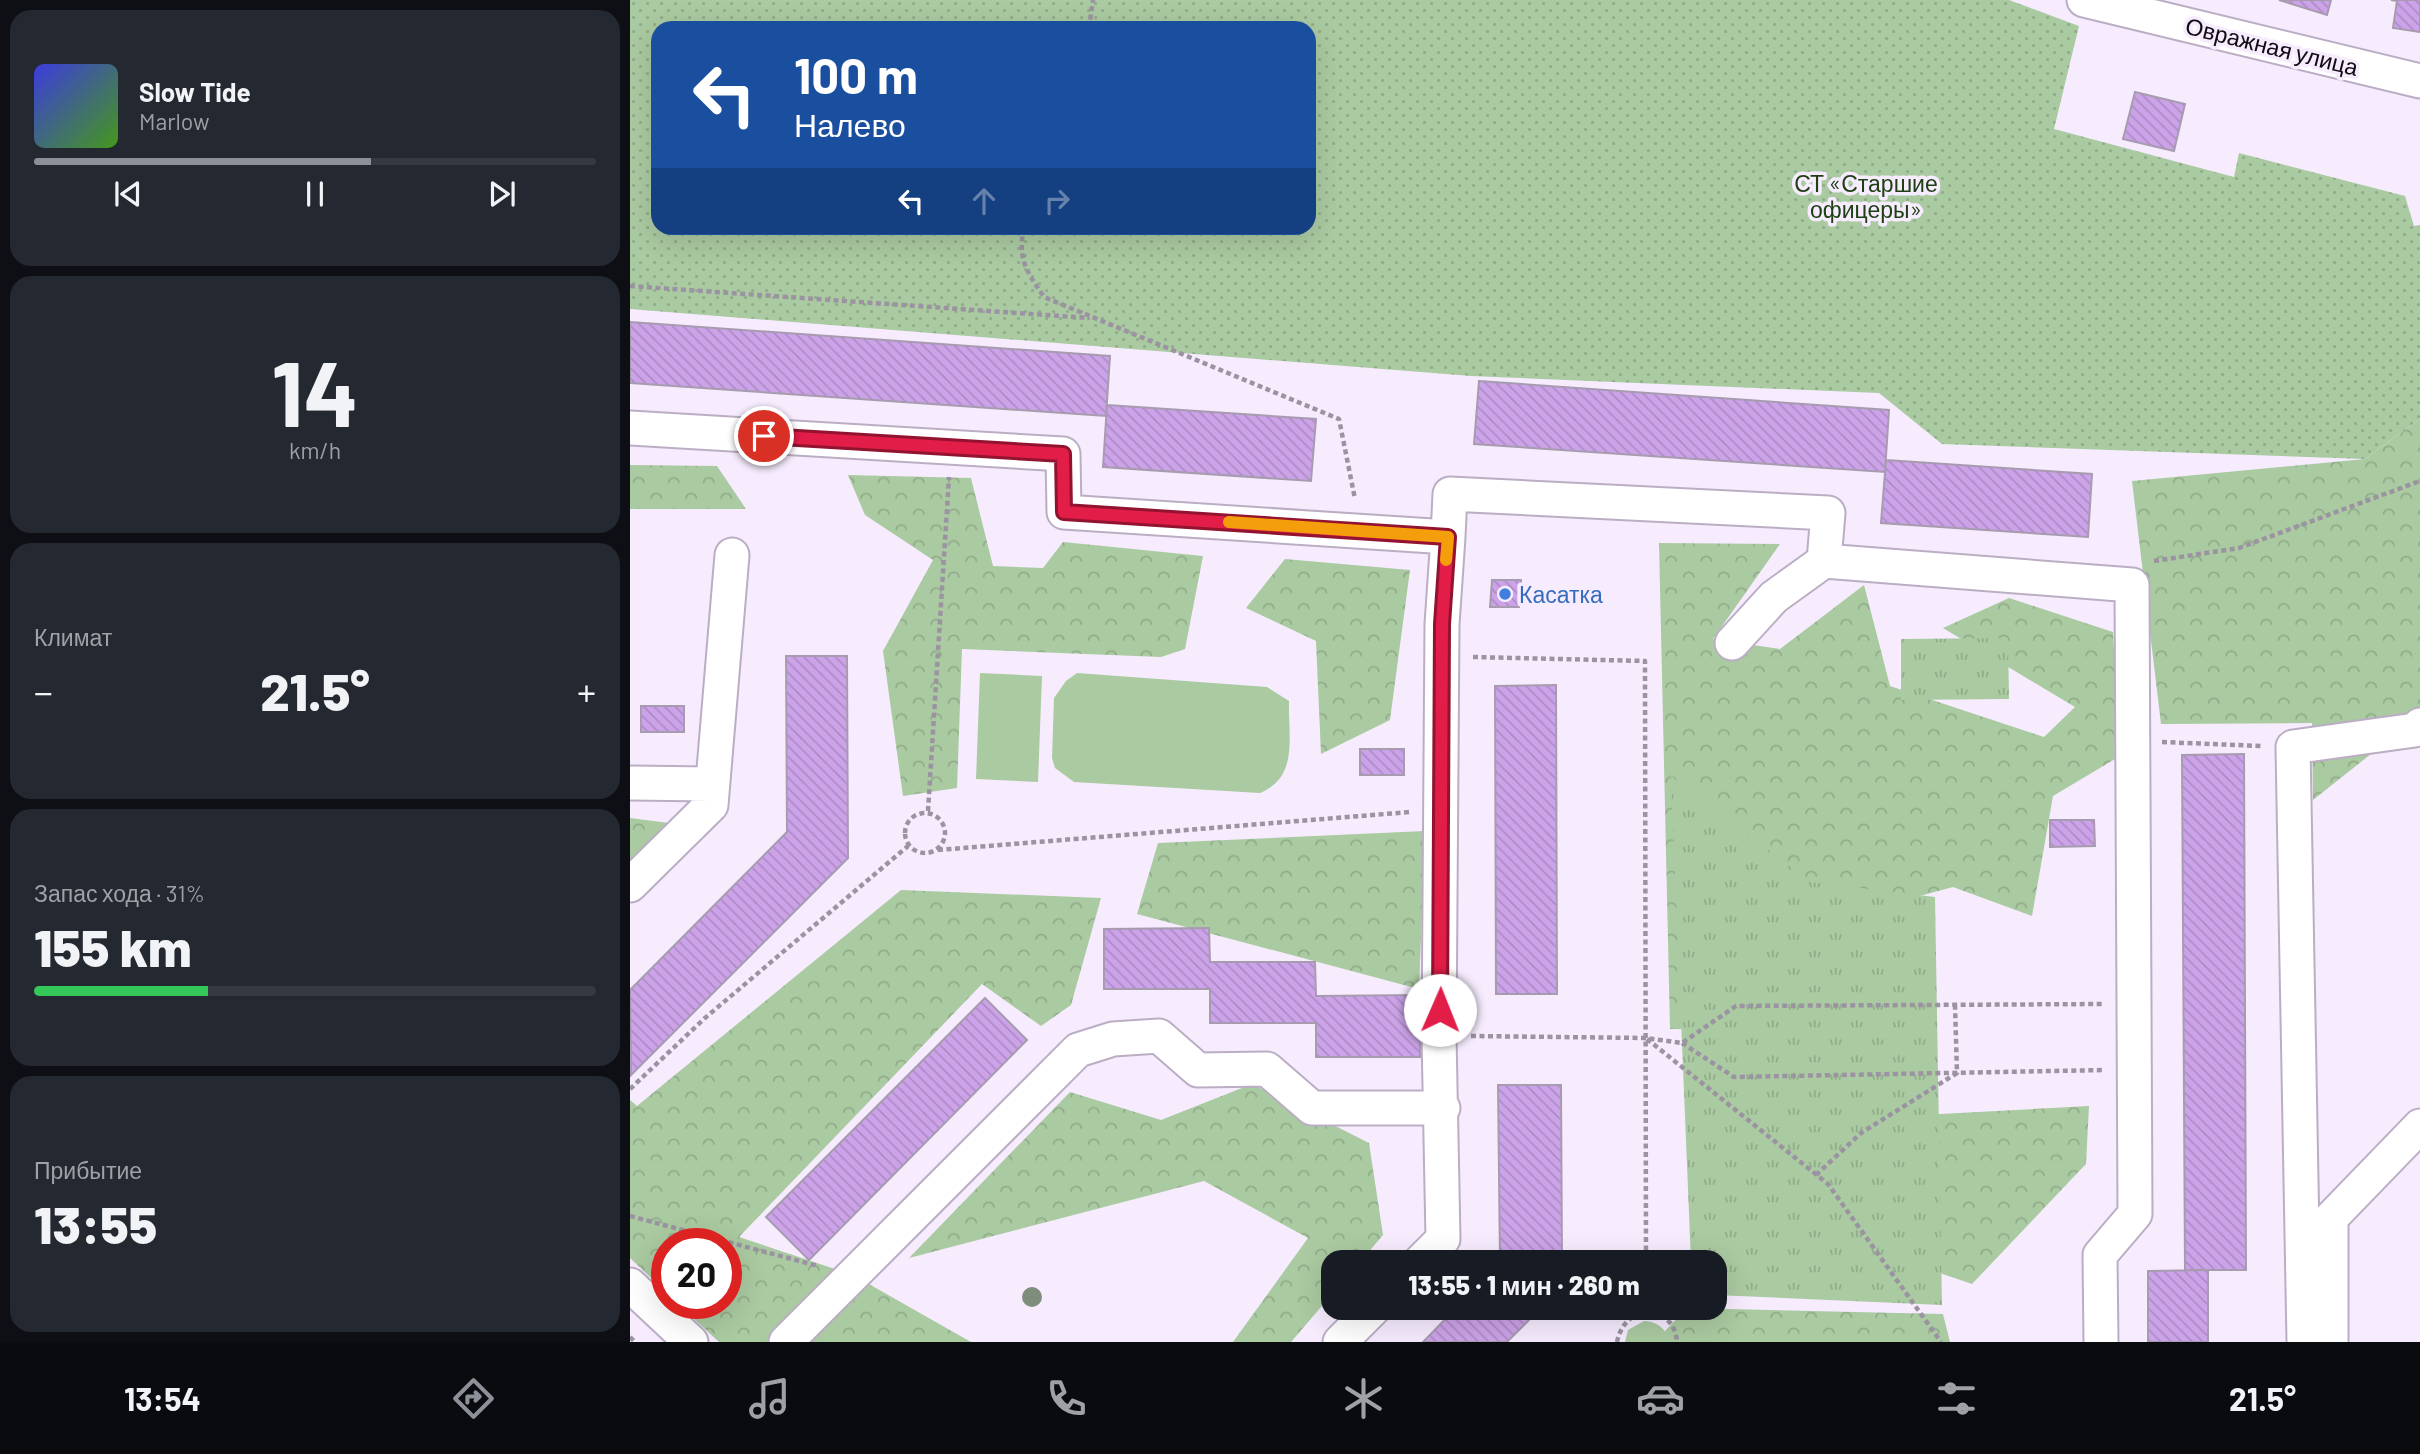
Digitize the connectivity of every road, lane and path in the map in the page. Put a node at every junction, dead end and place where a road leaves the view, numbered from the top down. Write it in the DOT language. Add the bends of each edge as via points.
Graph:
graph roads {
  1 [pos="1093,0"];
  2 [pos="2084,0"];
  3 [pos="1090,21"];
  4 [pos="2420,80"];
  5 [pos="1022,235"];
  6 [pos="630,286"];
  7 [pos="1094,318"];
  8 [pos="630,429"];
  9 [pos="950,447"];
  10 [pos="2420,481"];
  11 [pos="1361,531"];
  12 [pos="1448,537"];
  13 [pos="732,555"];
  14 [pos="1824,561"];
  15 [pos="2132,584"];
  16 [pos="1732,643"];
  17 [pos="1443,656"];
  18 [pos="2420,725"];
  19 [pos="2133,741"];
  20 [pos="2293,747"];
  21 [pos="630,783"];
  22 [pos="711,784"];
  23 [pos="1443,809"];
  24 [pos="929,811"];
  25 [pos="908,846"];
  26 [pos="938,850"];
  27 [pos="630,885"];
  28 [pos="2134,1004"];
  29 [pos="1955,1005"];
  30 [pos="1439,1036"];
  31 [pos="1646,1038"];
  32 [pos="1682,1043"];
  33 [pos="2132,1069"];
  34 [pos="1957,1073"];
  35 [pos="630,1089"];
  36 [pos="1443,1108"];
  37 [pos="2420,1126"];
  38 [pos="1816,1175"];
  39 [pos="630,1216"];
  40 [pos="1432,1250"];
  41 [pos="1646,1250"];
  42 [pos="853,1275"];
  43 [pos="630,1285"];
  44 [pos="1362,1320"];
  45 [pos="1627,1320"];
  46 [pos="1666,1320"];
  47 [pos="630,1337"];
  48 [pos="635,1342"];
  49 [pos="691,1342"];
  50 [pos="786,1342"];
  51 [pos="1340,1342"];
  52 [pos="1618,1342"];
  53 [pos="1678,1342"];
  54 [pos="1941,1342"];
  55 [pos="2101,1342"];
  56 [pos="2304,1342"];
  57 [pos="2331,1342"];
  1 -- 3 [label="path"];
  2 -- 4 [label="street, Овражная улица"];
  5 -- 7 [label="path" via="1019,248 1027,271 1044,297"];
  6 -- 7 [label="path"];
  7 -- 11 [label="path" via="1339,419"];
  8 -- 9 [label="street"];
  9 -- 11 [label="street" via="1063,454 1064,512"];
  9 -- 24 [label="path"];
  10 -- 15 [label="path" via="2239,548 2148,562"];
  11 -- 12 [label="street"];
  12 -- 14 [label="street" via="1450,494 1828,513"];
  12 -- 17 [label="street"];
  13 -- 22 [label="street"];
  14 -- 15 [label="street"];
  14 -- 16 [label="street" via="1774,597"];
  15 -- 19 [label="street"];
  17 -- 23 [label="street"];
  17 -- 31 [label="path" via="1645,661"];
  18 -- 20 [label="street" via="2415,730"];
  19 -- 20 [label="path"];
  19 -- 28 [label="street" via="2119,831"];
  20 -- 56 [label="street"];
  21 -- 22 [label="street"];
  22 -- 27 [label="street" via="711,805"];
  23 -- 26 [label="path"];
  23 -- 30 [label="street"];
  24 -- 25 [label="path" via="908,822 904,830"];
  24 -- 26 [label="path" via="942,820 946,836"];
  25 -- 26 [label="path" via="922,854"];
  25 -- 35 [label="path" via="705,1018"];
  28 -- 29 [label="path"];
  28 -- 33 [label="street"];
  29 -- 32 [label="path" via="1736,1006"];
  29 -- 34 [label="path"];
  30 -- 31 [label="path"];
  30 -- 36 [label="street"];
  31 -- 32 [label="path"];
  31 -- 38 [label="path"];
  31 -- 41 [label="path"];
  32 -- 34 [label="path" via="1734,1077"];
  33 -- 34 [label="path"];
  33 -- 55 [label="street" via="2135,1214 2099,1255"];
  34 -- 38 [label="path" via="1861,1133"];
  36 -- 40 [label="street" via="1443,1239"];
  36 -- 42 [label="street" via="1312,1108 1267,1069 1198,1070 1159,1036 1113,1039 1078,1050"];
  37 -- 57 [label="street" via="2331,1218"];
  38 -- 54 [label="path" via="1828,1184"];
  39 -- 42 [label="path"];
  42 -- 50 [label="street"];
  43 -- 49 [label="street"];
  44 -- 51 [label="street"];
  45 -- 52 [label="path"];
  46 -- 53 [label="path"];
  47 -- 48 [label="path"];
}
